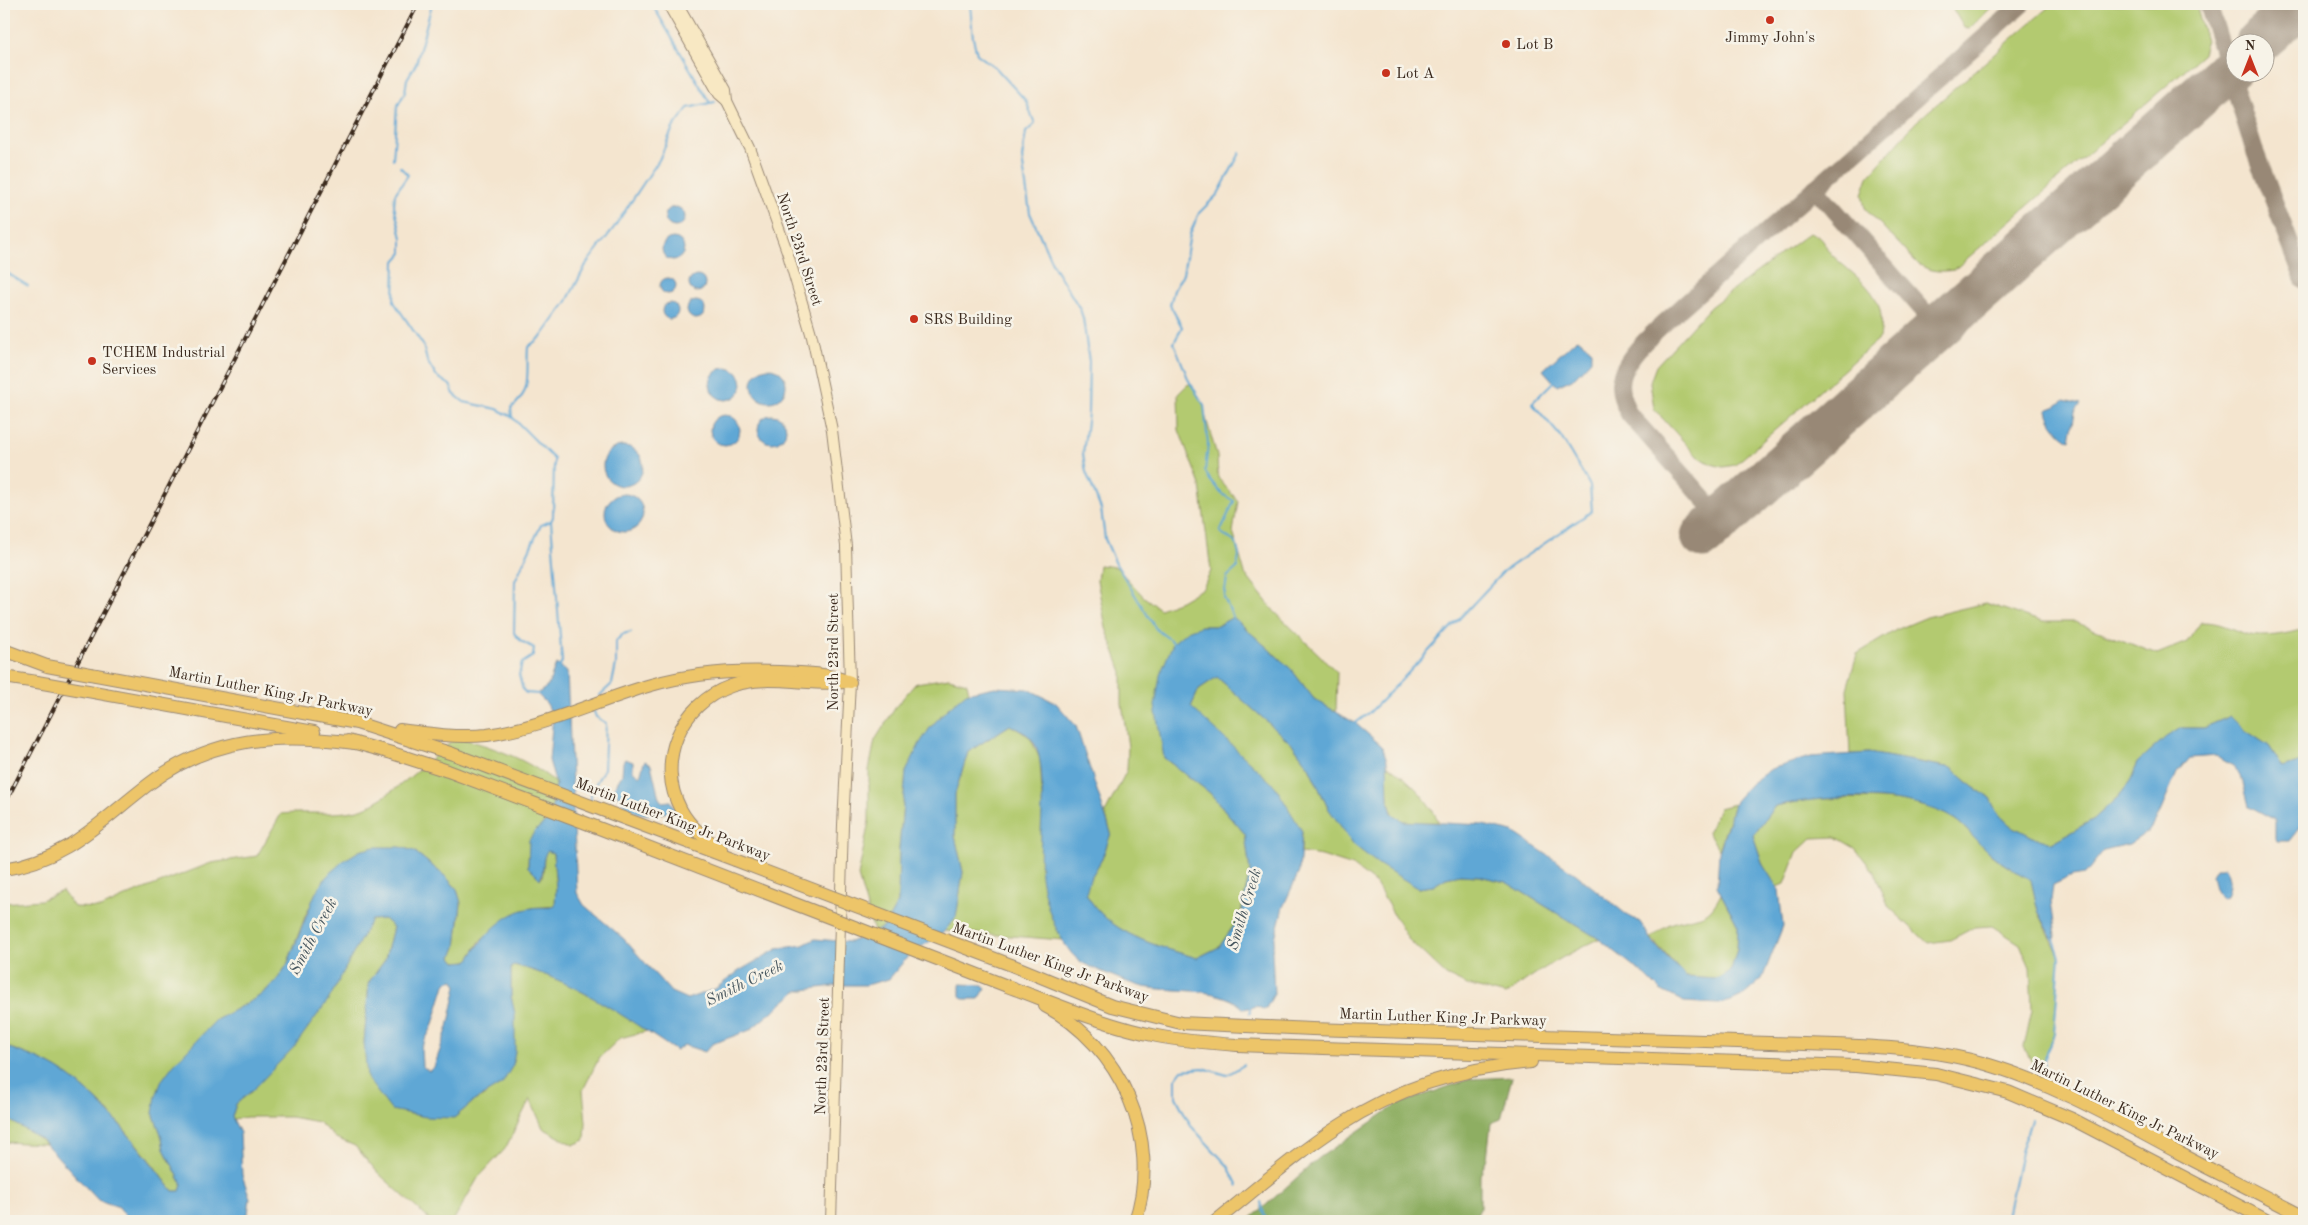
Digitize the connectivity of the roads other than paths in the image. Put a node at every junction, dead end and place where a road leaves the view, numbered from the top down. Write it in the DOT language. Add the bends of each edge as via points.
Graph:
graph roads {
  1 [pos="668,4"];
  2 [pos="677,4"];
  3 [pos="727,101"];
  4 [pos="4,650"];
  5 [pos="4,659"];
  6 [pos="47,666"];
  7 [pos="4,677"];
  8 [pos="850,682"];
  9 [pos="399,732"];
  10 [pos="355,743"];
  11 [pos="735,860"];
  12 [pos="4,870"];
  13 [pos="1007,986"];
  14 [pos="1581,1057"];
  15 [pos="2304,1217"];
  16 [pos="831,1221"];
  17 [pos="1134,1221"];
  18 [pos="1216,1221"];
  19 [pos="2268,1221"];
  1 -- 3 [label="main road, North 23rd Street" via="719,94"];
  2 -- 3 [label="main road, North 23rd Street" via="726,90"];
  3 -- 8 [label="main road, North 23rd Street" via="750,148 787,250 821,372 846,546"];
  4 -- 6 [label="highway"];
  5 -- 6 [label="highway, Martin Luther King Jr Parkway"];
  6 -- 9 [label="highway, Martin Luther King Jr Parkway, bridge"];
  7 -- 10 [label="highway, bridge" via="267,723"];
  8 -- 9 [label="highway" via="828,674 726,672 668,680 530,725 488,734 447,736"];
  8 -- 11 [label="highway" via="770,681 732,685 705,698 686,718 672,753 671,778 675,796 691,825"];
  8 -- 16 [label="main road, North 23rd Street"];
  9 -- 11 [label="highway, Martin Luther King Jr Parkway"];
  10 -- 12 [label="highway" via="276,738 251,740 202,754 150,783 68,847 47,859"];
  10 -- 13 [label="highway, bridge" via="448,771"];
  11 -- 15 [label="highway, Martin Luther King Jr Parkway, bridge" via="1112,1006 1180,1023 1836,1045 1902,1048 1946,1055 2004,1070 2050,1088"];
  13 -- 14 [label="highway" via="1125,1028 1193,1041"];
  13 -- 17 [label="highway" via="1055,1011 1085,1034 1122,1081 1137,1122 1143,1158 1141,1194"];
  14 -- 18 [label="highway" via="1485,1068 1436,1080 1393,1097 1340,1124"];
  14 -- 19 [label="highway" via="1874,1067 1961,1079 2008,1092 2064,1116"];
}
